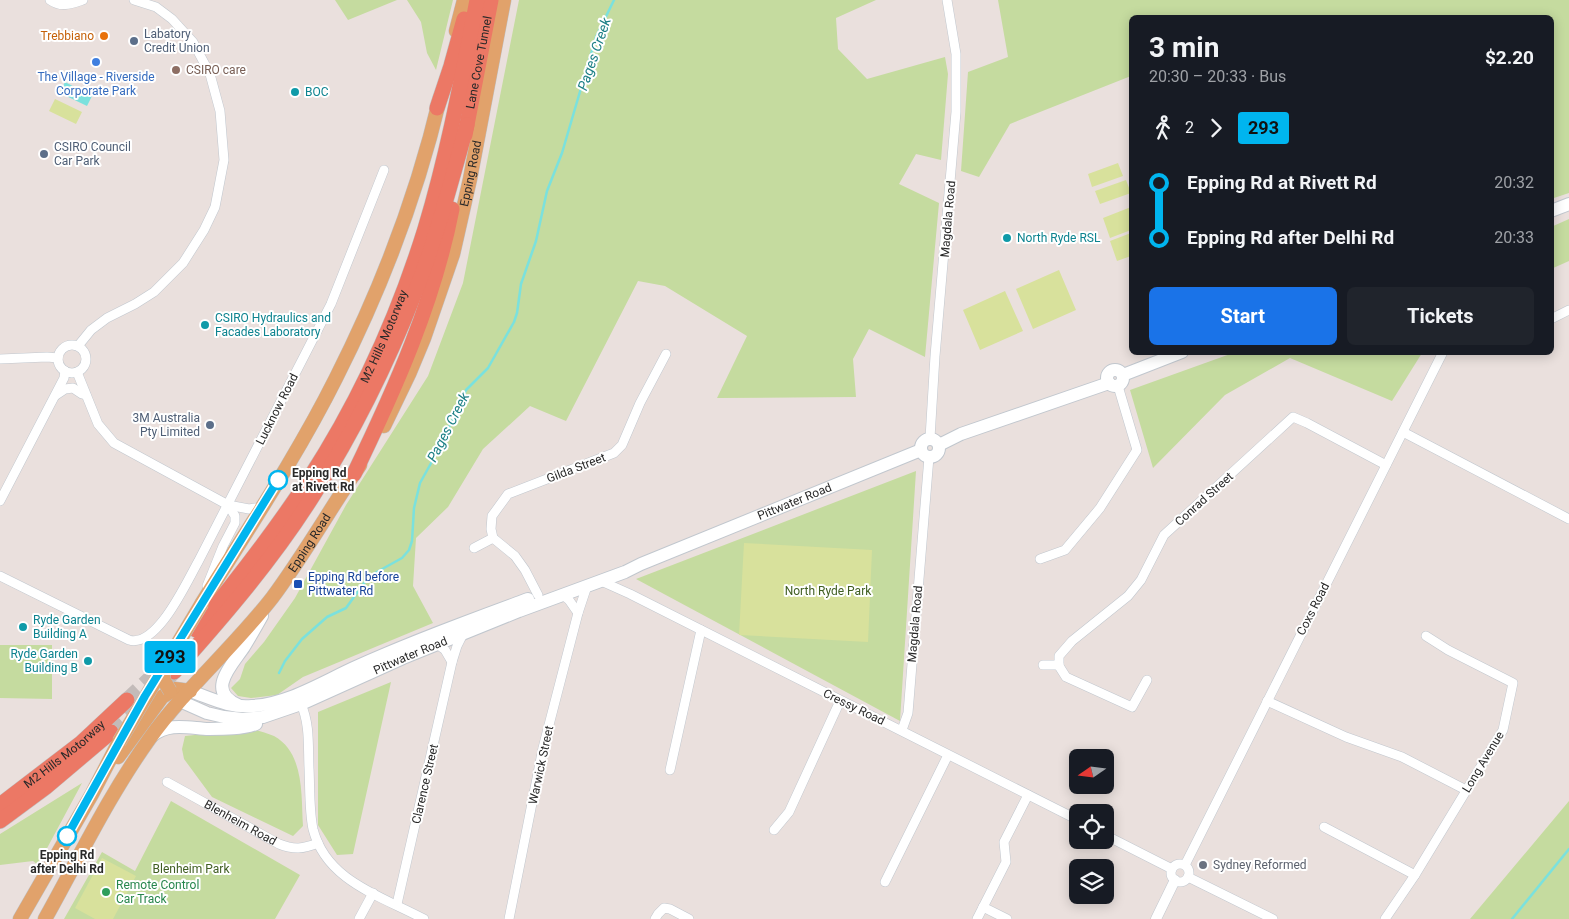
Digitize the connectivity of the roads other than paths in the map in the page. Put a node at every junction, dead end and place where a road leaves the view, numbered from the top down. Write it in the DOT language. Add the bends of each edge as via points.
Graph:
graph roads {
  1 [pos="50,0"];
  2 [pos="83,0"];
  3 [pos="134,0"];
  4 [pos="464,0"];
  5 [pos="470,0"];
  6 [pos="477,0"];
  7 [pos="491,0"];
  8 [pos="504,0"];
  9 [pos="947,0"];
  10 [pos="437,108"];
  11 [pos="467,125"];
  12 [pos="384,170"];
  13 [pos="1569,204"];
  14 [pos="1554,210"];
  15 [pos="1569,310"];
  16 [pos="1554,318"];
  17 [pos="78,346"];
  18 [pos="666,354"];
  19 [pos="1175,355"];
  20 [pos="1442,355"];
  21 [pos="58,358"];
  22 [pos="0,359"];
  23 [pos="65,371"];
  24 [pos="77,372"];
  25 [pos="1117,381"];
  26 [pos="56,395"];
  27 [pos="86,395"];
  28 [pos="1403,432"];
  29 [pos="935,442"];
  30 [pos="925,454"];
  31 [pos="1386,465"];
  32 [pos="354,474"];
  33 [pos="0,501"];
  34 [pos="228,505"];
  35 [pos="262,507"];
  36 [pos="1569,519"];
  37 [pos="493,538"];
  38 [pos="474,548"];
  39 [pos="1040,558"];
  40 [pos="640,564"];
  41 [pos="625,572"];
  42 [pos="0,576"];
  43 [pos="601,581"];
  44 [pos="587,586"];
  45 [pos="630,594"];
  46 [pos="538,595"];
  47 [pos="559,597"];
  48 [pos="271,598"];
  49 [pos="202,603"];
  50 [pos="519,611"];
  51 [pos="578,613"];
  52 [pos="196,630"];
  53 [pos="702,630"];
  54 [pos="463,634"];
  55 [pos="1426,636"];
  56 [pos="437,644"];
  57 [pos="452,662"];
  58 [pos="1043,665"];
  59 [pos="1059,665"];
  60 [pos="169,669"];
  61 [pos="1146,680"];
  62 [pos="177,693"];
  63 [pos="299,699"];
  64 [pos="127,700"];
  65 [pos="840,700"];
  66 [pos="1266,701"];
  67 [pos="241,706"];
  68 [pos="273,714"];
  69 [pos="902,730"];
  70 [pos="115,737"];
  71 [pos="150,738"];
  72 [pos="948,755"];
  73 [pos="670,770"];
  74 [pos="167,782"];
  75 [pos="1466,790"];
  76 [pos="92,794"];
  77 [pos="1028,795"];
  78 [pos="0,805"];
  79 [pos="1069,816"];
  80 [pos="0,821"];
  81 [pos="1324,827"];
  82 [pos="774,830"];
  83 [pos="1114,840"];
  84 [pos="318,843"];
  85 [pos="1185,865"];
  86 [pos="1172,869"];
  87 [pos="1414,875"];
  88 [pos="1188,876"];
  89 [pos="1175,880"];
  90 [pos="885,882"];
  91 [pos="374,893"];
  92 [pos="397,904"];
  93 [pos="983,907"];
  94 [pos="20,919"];
  95 [pos="45,919"];
  96 [pos="359,919"];
  97 [pos="424,919"];
  98 [pos="509,919"];
  99 [pos="655,919"];
  100 [pos="689,919"];
  101 [pos="977,919"];
  102 [pos="1007,919"];
  103 [pos="1156,919"];
  104 [pos="1273,919"];
  105 [pos="1385,919"];
  1 -- 2 [label="street" via="63,5"];
  3 -- 17 [label="street" via="156,8 172,19 193,42 210,74 220,111 224,160 215,207 184,264 154,292 91,330"];
  4 -- 10 [label="main road"];
  5 -- 10 [label="highway"];
  6 -- 52 [label="highway, M2 Hills Motorway" via="436,194 407,282 377,354 310,477 247,566"];
  7 -- 11 [label="highway, Lane Cove Tunnel"];
  8 -- 32 [label="main road, Epping Road" via="462,217 443,287 386,422"];
  9 -- 29 [label="street, Magdala Road" via="956,54 956,112 936,356"];
  10 -- 35 [label="main road" via="421,170 366,316 335,380"];
  11 -- 32 [label="highway" via="452,211 432,288 404,366"];
  11 -- 60 [label="highway, M2 Hills Motorway" via="415,293 363,408 314,494 269,558 214,627"];
  12 -- 34 [label="street, Lucknow Road" via="331,304"];
  13 -- 14 [label="main road"];
  15 -- 16 [label="street"];
  17 -- 21 [label="street" via="65,347"];
  17 -- 24 [label="street" via="86,357 84,367"];
  18 -- 37 [label="street, Gilda Street" via="622,444 614,453 508,494 492,516"];
  19 -- 25 [label="main road"];
  20 -- 28 [label="street, Coxs Road"];
  21 -- 22 [label="street"];
  21 -- 23 [label="street"];
  23 -- 24 [label="street"];
  23 -- 26 [label="street"];
  24 -- 27 [label="street"];
  25 -- 29 [label="main road"];
  25 -- 39 [label="street" via="1137,450 1100,508 1065,550"];
  26 -- 27 [label="street" via="73,388"];
  26 -- 33 [label="street"];
  27 -- 34 [label="street" via="98,424 114,442"];
  28 -- 31 [label="street, Coxs Road"];
  28 -- 36 [label="street"];
  29 -- 30 [label="main road" via="937,454"];
  30 -- 40 [label="main road, Pittwater Road"];
  30 -- 69 [label="street, Magdala Road" via="908,713"];
  31 -- 59 [label="street, Conrad Street" via="1293,418 1164,535 1141,580 1128,596 1072,641 1059,656"];
  31 -- 66 [label="street, Coxs Road"];
  32 -- 48 [label="main road, Epping Road"];
  34 -- 35 [label="street" via="249,509"];
  34 -- 42 [label="street, Lucknow Road" via="162,622 148,637 135,642"];
  34 -- 49 [label="street" via="235,516 235,523"];
  35 -- 49 [label="main road"];
  37 -- 38 [label="street"];
  37 -- 46 [label="street" via="515,556"];
  40 -- 41 [label="main road, Pittwater Road"];
  40 -- 46 [label="main road, Pittwater Road"];
  41 -- 43 [label="main road, Pittwater Road"];
  41 -- 45 [label="street" via="622,586"];
  43 -- 44 [label="main road, Pittwater Road"];
  43 -- 45 [label="street, Cressy Road"];
  44 -- 47 [label="main road, Pittwater Road"];
  44 -- 51 [label="street, Warwick Street"];
  45 -- 53 [label="street, Cressy Road"];
  46 -- 47 [label="street"];
  46 -- 50 [label="street"];
  46 -- 63 [label="main road, Pittwater Road" via="397,649"];
  47 -- 50 [label="main road, Pittwater Road"];
  47 -- 51 [label="street" via="569,600"];
  48 -- 62 [label="main road, Epping Road"];
  48 -- 67 [label="main road" via="223,680 226,697"];
  49 -- 60 [label="main road, bridge"];
  50 -- 54 [label="main road, Pittwater Road"];
  51 -- 98 [label="street, Warwick Street" via="544,748"];
  53 -- 65 [label="street, Cressy Road"];
  53 -- 73 [label="street"];
  54 -- 56 [label="main road, Pittwater Road"];
  54 -- 57 [label="street, Clarence Street"];
  55 -- 75 [label="street, Long Avenue" via="1513,683 1503,730"];
  56 -- 57 [label="street"];
  56 -- 63 [label="main road, Pittwater Road"];
  57 -- 92 [label="street, Clarence Street"];
  58 -- 59 [label="street"];
  59 -- 61 [label="street" via="1066,677 1132,707"];
  60 -- 62 [label="main road, bridge" via="163,679"];
  60 -- 70 [label="main road, bridge"];
  62 -- 67 [label="main road, Pittwater Road"];
  62 -- 68 [label="main road, Pittwater Road" via="207,713 255,719"];
  62 -- 71 [label="main road, Epping Road"];
  62 -- 76 [label="main road" via="157,702"];
  63 -- 67 [label="main road, Pittwater Road"];
  63 -- 68 [label="main road, Pittwater Road"];
  63 -- 84 [label="street" via="307,724 312,823"];
  64 -- 78 [label="highway, M2 Hills Motorway" via="81,743"];
  65 -- 69 [label="street, Cressy Road"];
  65 -- 82 [label="street" via="789,812"];
  66 -- 75 [label="street" via="1346,737 1402,757"];
  66 -- 85 [label="street, Coxs Road"];
  68 -- 71 [label="main road" via="263,722 240,728 169,727"];
  69 -- 72 [label="street, Cressy Road"];
  70 -- 76 [label="main road"];
  70 -- 80 [label="highway, M2 Hills Motorway"];
  71 -- 95 [label="main road, Epping Road" via="123,779"];
  72 -- 77 [label="street, Cressy Road"];
  72 -- 90 [label="street"];
  74 -- 84 [label="street, Blenheim Road" via="290,849"];
  75 -- 87 [label="street, Long Avenue"];
  76 -- 94 [label="main road"];
  77 -- 79 [label="street, Cressy Road"];
  77 -- 93 [label="street" via="1004,842 1006,862"];
  81 -- 87 [label="street"];
  83 -- 86 [label="street"];
  84 -- 91 [label="street" via="340,874"];
  85 -- 86 [label="street" via="1177,864"];
  85 -- 88 [label="street"];
  86 -- 89 [label="street"];
  87 -- 105 [label="street, Long Avenue"];
  88 -- 89 [label="street" via="1183,881"];
  88 -- 104 [label="street"];
  89 -- 103 [label="street"];
  91 -- 92 [label="street"];
  91 -- 96 [label="street"];
  92 -- 97 [label="street"];
  93 -- 101 [label="street"];
  93 -- 102 [label="street"];
  99 -- 100 [label="street" via="664,908"];
}
